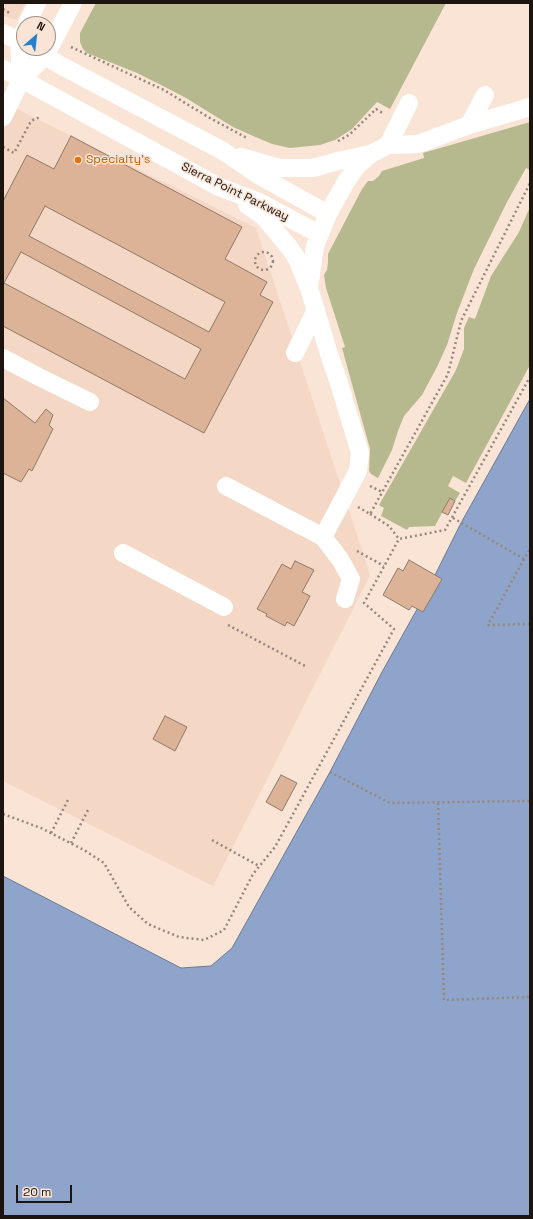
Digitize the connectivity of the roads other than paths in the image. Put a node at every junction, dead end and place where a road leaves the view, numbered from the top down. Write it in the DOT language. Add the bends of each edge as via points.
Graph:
graph roads {
  1 [pos="38,3"];
  2 [pos="73,3"];
  3 [pos="31,16"];
  4 [pos="56,19"];
  5 [pos="3,33"];
  6 [pos="16,38"];
  7 [pos="26,56"];
  8 [pos="26,56"];
  9 [pos="51,56"];
  10 [pos="3,69"];
  11 [pos="21,80"];
  12 [pos="485,95"];
  13 [pos="409,103"];
  14 [pos="530,108"];
  15 [pos="3,116"];
  16 [pos="469,125"];
  17 [pos="388,145"];
  18 [pos="223,152"];
  19 [pos="371,154"];
  20 [pos="219,187"];
  21 [pos="328,214"];
  22 [pos="319,234"];
  23 [pos="309,288"];
  24 [pos="316,310"];
  25 [pos="294,353"];
  26 [pos="3,358"];
  27 [pos="90,402"];
  28 [pos="226,486"];
  29 [pos="323,537"];
  30 [pos="123,553"];
  31 [pos="345,598"];
  32 [pos="224,615"];
  1 -- 3 [label="street"];
  2 -- 4 [label="street"];
  5 -- 6 [label="street, Sierra Point Parkway"];
  7 -- 11 [label="street"];
  8 -- 11 [label="street"];
  9 -- 18 [label="street, Sierra Point Parkway"];
  10 -- 11 [label="street, Sierra Point Parkway"];
  11 -- 15 [label="street"];
  11 -- 20 [label="street, Sierra Point Parkway"];
  12 -- 16 [label="street"];
  13 -- 17 [label="street"];
  14 -- 16 [label="street"];
  16 -- 17 [label="street" via="418,144"];
  17 -- 19 [label="street"];
  18 -- 19 [label="street" via="279,168 313,168"];
  18 -- 21 [label="street, Sierra Point Parkway"];
  19 -- 21 [label="street" via="357,166"];
  20 -- 22 [label="street, Sierra Point Parkway" via="259,202"];
  20 -- 23 [label="street" via="263,216 297,259"];
  21 -- 22 [label="street"];
  22 -- 23 [label="street"];
  23 -- 24 [label="street"];
  24 -- 25 [label="street"];
  24 -- 29 [label="street" via="360,453 358,471"];
  26 -- 27 [label="street"];
  28 -- 29 [label="street"];
  29 -- 31 [label="street" via="351,579"];
  30 -- 32 [label="street"];
}
